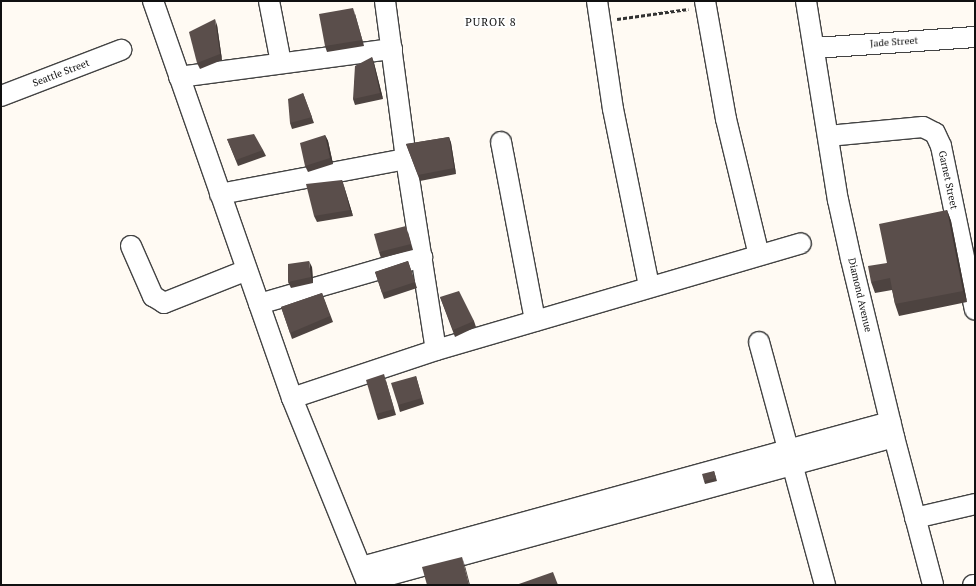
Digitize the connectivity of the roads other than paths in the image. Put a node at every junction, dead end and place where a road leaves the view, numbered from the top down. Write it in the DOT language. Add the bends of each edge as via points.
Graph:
graph roads {
  1 [pos="153,1"];
  2 [pos="270,1"];
  3 [pos="385,1"];
  4 [pos="597,1"];
  5 [pos="806,1"];
  6 [pos="706,4"];
  7 [pos="975,37"];
  8 [pos="814,48"];
  9 [pos="392,49"];
  10 [pos="121,50"];
  11 [pos="281,63"];
  12 [pos="179,77"];
  13 [pos="1,96"];
  14 [pos="828,136"];
  15 [pos="502,142"];
  16 [pos="406,159"];
  17 [pos="220,194"];
  18 [pos="802,243"];
  19 [pos="131,246"];
  20 [pos="759,255"];
  21 [pos="422,258"];
  22 [pos="247,270"];
  23 [pos="649,286"];
  24 [pos="259,304"];
  25 [pos="975,310"];
  26 [pos="535,321"];
  27 [pos="759,342"];
  28 [pos="436,350"];
  29 [pos="292,398"];
  30 [pos="892,429"];
  31 [pos="790,457"];
  32 [pos="975,504"];
  33 [pos="915,518"];
  34 [pos="365,578"];
  35 [pos="825,585"];
  36 [pos="933,585"];
  1 -- 12 [label="street"];
  2 -- 11 [label="street"];
  3 -- 9 [label="street"];
  4 -- 23 [label="street" via="613,109"];
  5 -- 8 [label="street, Diamond Avenue"];
  6 -- 20 [label="street" via="726,119"];
  7 -- 8 [label="street, Jade Street"];
  8 -- 14 [label="street, Diamond Avenue"];
  9 -- 11 [label="street"];
  9 -- 16 [label="street"];
  10 -- 13 [label="street, Seattle Street"];
  11 -- 12 [label="street"];
  12 -- 17 [label="street"];
  14 -- 25 [label="street, Garnet Street" via="923,127 935,134 941,146"];
  14 -- 30 [label="street, Diamond Avenue" via="848,245"];
  15 -- 26 [label="street"];
  16 -- 17 [label="street"];
  16 -- 21 [label="street"];
  17 -- 22 [label="street"];
  18 -- 20 [label="street"];
  19 -- 22 [label="street" via="153,296 164,303"];
  20 -- 23 [label="street"];
  21 -- 24 [label="street"];
  21 -- 28 [label="street"];
  22 -- 24 [label="street"];
  23 -- 26 [label="street"];
  24 -- 29 [label="street"];
  26 -- 28 [label="street"];
  27 -- 31 [label="street"];
  28 -- 29 [label="street"];
  29 -- 34 [label="street"];
  30 -- 31 [label="street"];
  30 -- 33 [label="street, Diamond Avenue"];
  31 -- 34 [label="street" via="469,545"];
  31 -- 35 [label="street"];
  32 -- 33 [label="street"];
  33 -- 36 [label="street, Diamond Avenue"];
}
